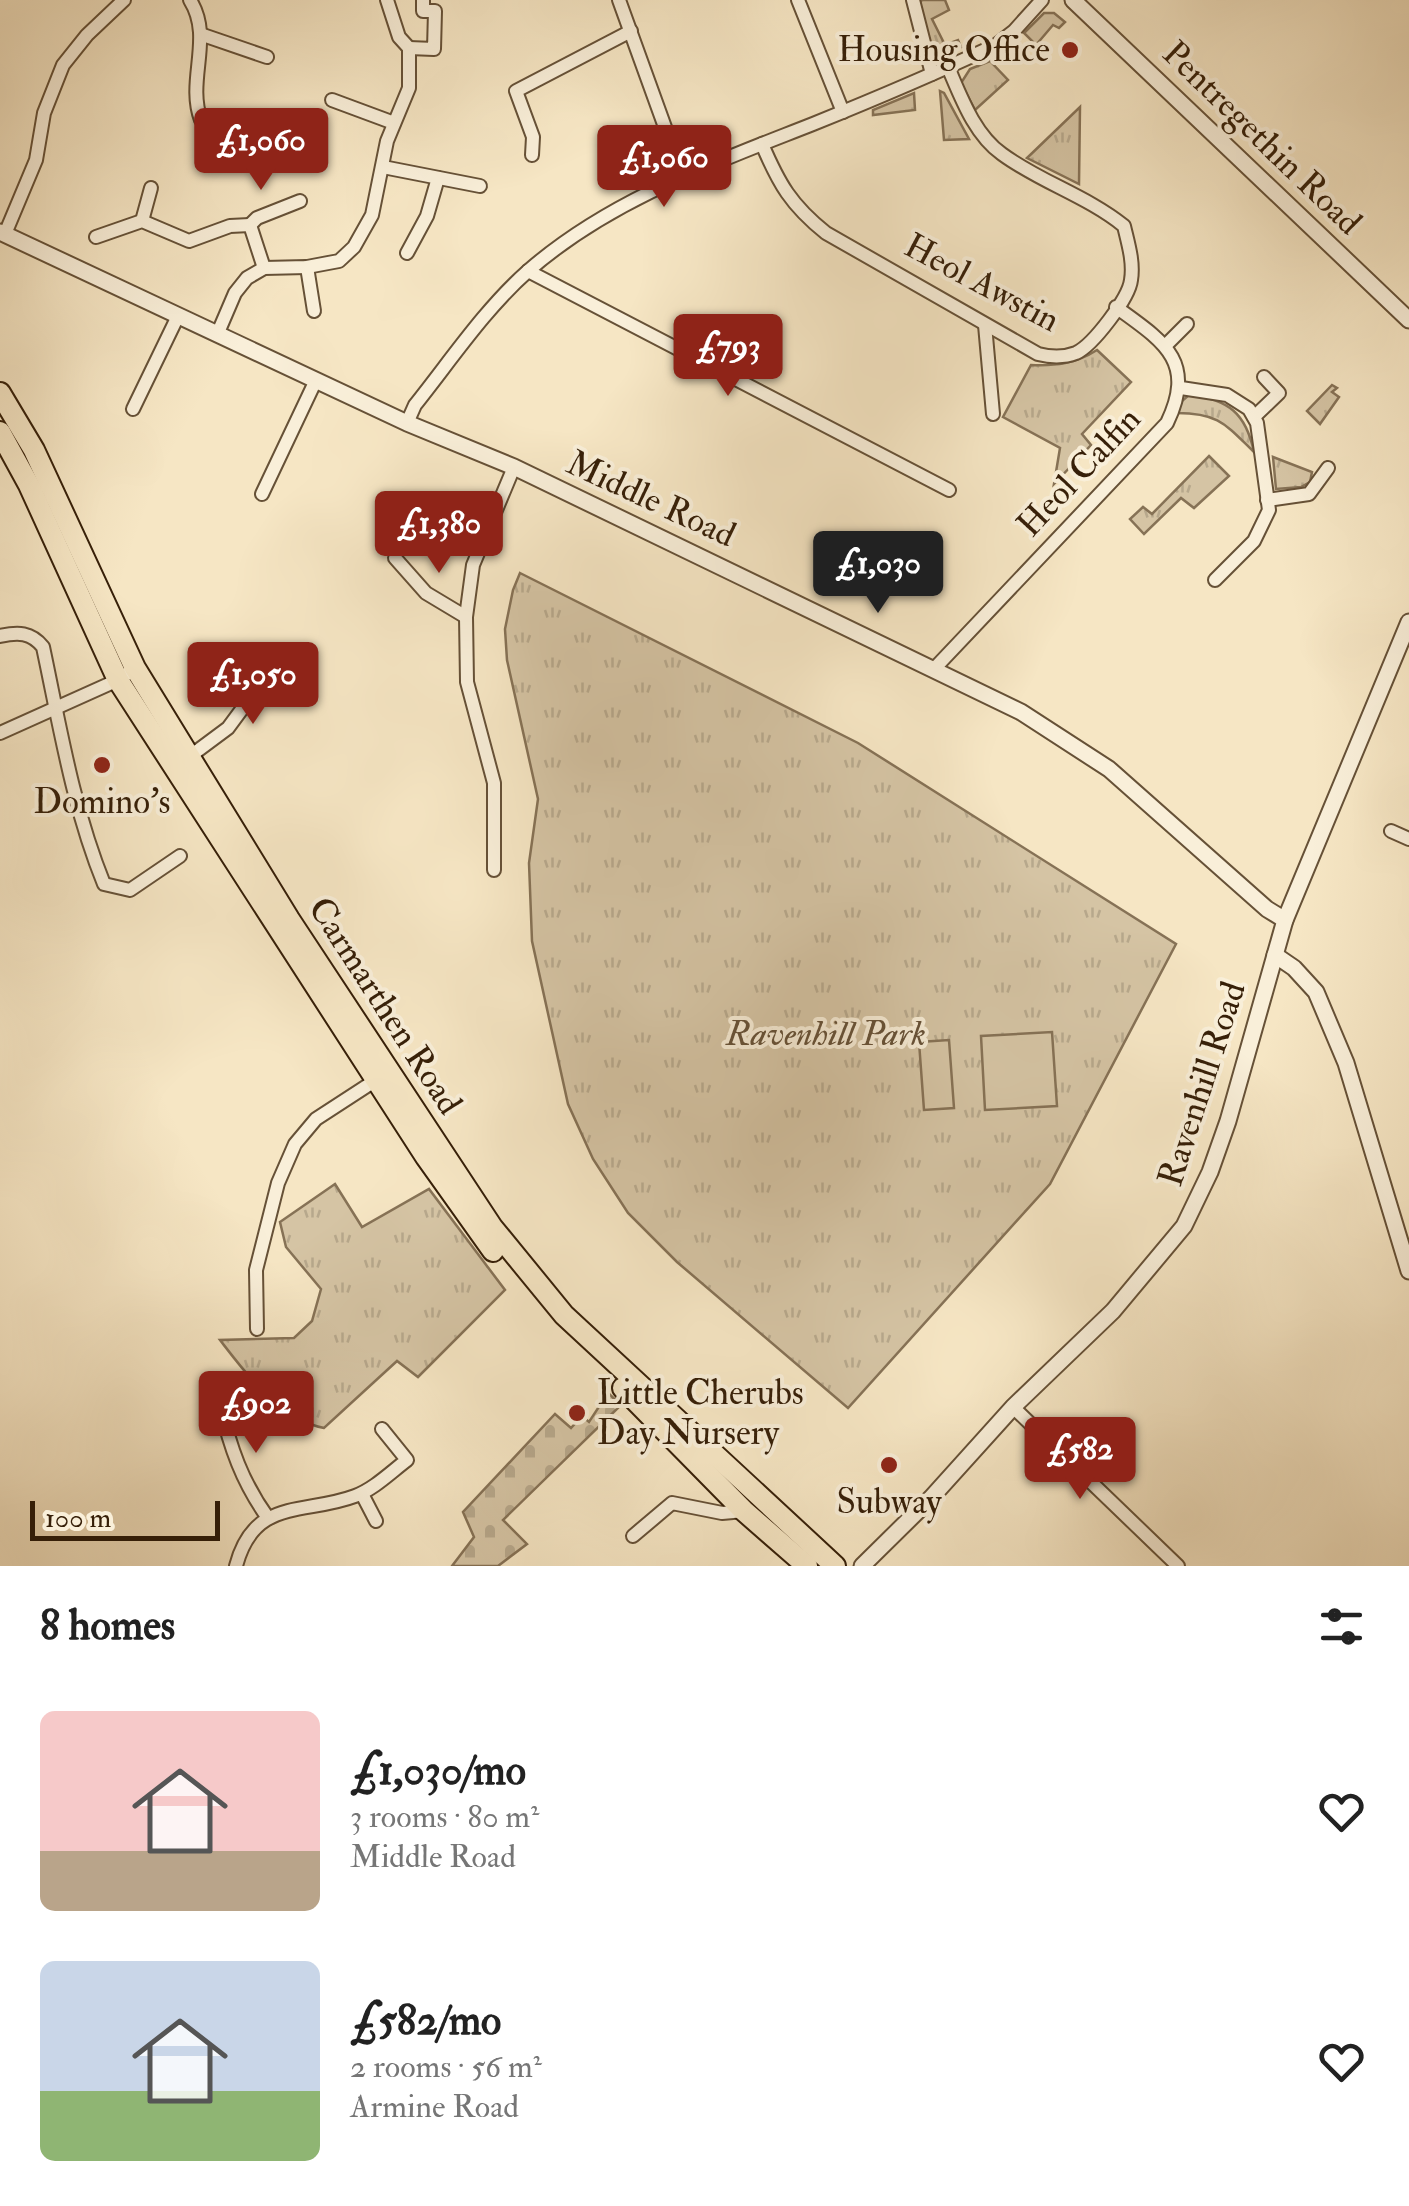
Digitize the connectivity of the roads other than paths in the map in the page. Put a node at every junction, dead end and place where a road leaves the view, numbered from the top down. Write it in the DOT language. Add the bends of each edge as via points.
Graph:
graph roads {
  1 [pos="124,0"];
  2 [pos="190,0"];
  3 [pos="387,0"];
  4 [pos="423,0"];
  5 [pos="619,0"];
  6 [pos="798,0"];
  7 [pos="913,0"];
  8 [pos="1042,0"];
  9 [pos="1072,0"];
  10 [pos="631,31"];
  11 [pos="203,35"];
  12 [pos="409,48"];
  13 [pos="267,57"];
  14 [pos="948,67"];
  15 [pos="932,74"];
  16 [pos="332,100"];
  17 [pos="843,112"];
  18 [pos="201,120"];
  19 [pos="394,123"];
  20 [pos="762,144"];
  21 [pos="532,155"];
  22 [pos="383,168"];
  23 [pos="682,177"];
  24 [pos="438,178"];
  25 [pos="480,186"];
  26 [pos="151,188"];
  27 [pos="300,201"];
  28 [pos="142,221"];
  29 [pos="250,225"];
  30 [pos="2,233"];
  31 [pos="96,237"];
  32 [pos="408,254"];
  33 [pos="307,267"];
  34 [pos="264,268"];
  35 [pos="528,271"];
  36 [pos="1116,307"];
  37 [pos="314,312"];
  38 [pos="178,316"];
  39 [pos="1409,320"];
  40 [pos="1186,324"];
  41 [pos="985,325"];
  42 [pos="217,334"];
  43 [pos="1166,345"];
  44 [pos="1264,377"];
  45 [pos="316,380"];
  46 [pos="1181,388"];
  47 [pos="0,393"];
  48 [pos="992,398"];
  49 [pos="1010,398"];
  50 [pos="134,409"];
  51 [pos="993,414"];
  52 [pos="1254,417"];
  53 [pos="407,423"];
  54 [pos="0,432"];
  55 [pos="514,467"];
  56 [pos="1328,468"];
  57 [pos="948,490"];
  58 [pos="262,494"];
  59 [pos="1267,500"];
  60 [pos="395,558"];
  61 [pos="1215,580"];
  62 [pos="466,617"];
  63 [pos="1409,622"];
  64 [pos="0,636"];
  65 [pos="934,669"];
  66 [pos="302,671"];
  67 [pos="126,674"];
  68 [pos="54,711"];
  69 [pos="0,733"];
  70 [pos="190,757"];
  71 [pos="1392,831"];
  72 [pos="1409,839"];
  73 [pos="180,856"];
  74 [pos="494,870"];
  75 [pos="1285,920"];
  76 [pos="1275,955"];
  77 [pos="376,1080"];
  78 [pos="1409,1271"];
  79 [pos="257,1329"];
  80 [pos="220,1404"];
  81 [pos="1012,1407"];
  82 [pos="382,1429"];
  83 [pos="362,1494"];
  84 [pos="744,1510"];
  85 [pos="268,1518"];
  86 [pos="376,1521"];
  87 [pos="893,1535"];
  88 [pos="633,1536"];
  89 [pos="236,1566"];
  90 [pos="807,1566"];
  91 [pos="835,1566"];
  92 [pos="862,1566"];
  93 [pos="877,1566"];
  94 [pos="1178,1566"];
  1 -- 30 [label="street" via="63,65 44,112 36,160"];
  2 -- 11 [label="street"];
  3 -- 12 [label="street"];
  4 -- 12 [label="street" via="423,11 435,11 434,49"];
  5 -- 10 [label="street"];
  6 -- 17 [label="street"];
  7 -- 15 [label="street"];
  8 -- 14 [label="street" via="996,45"];
  9 -- 39 [label="street, Pentregethin Road"];
  10 -- 21 [label="street" via="516,91 534,137"];
  10 -- 23 [label="street"];
  11 -- 13 [label="street"];
  11 -- 18 [label="street" via="196,98"];
  12 -- 19 [label="street" via="409,88"];
  14 -- 15 [label="street"];
  14 -- 36 [label="street, Heol Awstin" via="968,114 1000,153 1124,226 1131,284"];
  15 -- 17 [label="street"];
  16 -- 19 [label="street"];
  17 -- 20 [label="street"];
  19 -- 22 [label="street"];
  20 -- 23 [label="street"];
  20 -- 41 [label="street, Heol Awstin" via="780,186 826,233"];
  22 -- 24 [label="street"];
  22 -- 33 [label="street" via="372,216 354,247 338,261"];
  23 -- 35 [label="street" via="602,219"];
  24 -- 25 [label="street"];
  24 -- 32 [label="street"];
  26 -- 28 [label="street"];
  27 -- 29 [label="street"];
  28 -- 29 [label="street" via="189,241"];
  28 -- 31 [label="street"];
  29 -- 34 [label="street"];
  30 -- 38 [label="street, Middle Road"];
  33 -- 34 [label="street"];
  33 -- 37 [label="street"];
  34 -- 42 [label="street" via="235,294"];
  35 -- 53 [label="street" via="414,405"];
  35 -- 57 [label="street"];
  36 -- 41 [label="street, Heol Awstin" via="1090,343 1054,358"];
  36 -- 43 [label="street"];
  38 -- 42 [label="street, Middle Road"];
  38 -- 50 [label="street"];
  40 -- 43 [label="street"];
  41 -- 48 [label="street"];
  42 -- 45 [label="street, Middle Road"];
  43 -- 46 [label="street, Heol Calfin"];
  44 -- 52 [label="street" via="1278,393"];
  45 -- 53 [label="street, Middle Road"];
  45 -- 58 [label="street"];
  46 -- 52 [label="street" via="1227,395"];
  46 -- 65 [label="street, Heol Calfin" via="1154,439"];
  47 -- 67 [label="main road, Carmarthen Road" via="34,450"];
  48 -- 49 [label="street"];
  48 -- 51 [label="street"];
  52 -- 59 [label="street"];
  53 -- 55 [label="street, Middle Road"];
  54 -- 67 [label="main road, Carmarthen Road"];
  55 -- 62 [label="street" via="473,565"];
  55 -- 65 [label="street, Middle Road"];
  56 -- 59 [label="street" via="1308,494"];
  59 -- 61 [label="street" via="1270,510 1254,541"];
  60 -- 62 [label="street" via="426,593"];
  62 -- 74 [label="street" via="468,682 494,783"];
  63 -- 75 [label="street, Ravenhill Road"];
  64 -- 68 [label="street" via="29,635 43,647"];
  65 -- 75 [label="street, Middle Road" via="1021,712 1110,769"];
  66 -- 70 [label="street" via="245,705 228,728"];
  67 -- 68 [label="street"];
  67 -- 70 [label="main road, Carmarthen Road"];
  67 -- 77 [label="main road, Carmarthen Road"];
  68 -- 69 [label="street"];
  68 -- 73 [label="street" via="104,884 130,890"];
  70 -- 91 [label="main road, Carmarthen Road" via="510,1254 564,1315"];
  71 -- 72 [label="street"];
  75 -- 76 [label="street, Ravenhill Road"];
  76 -- 78 [label="street" via="1316,992 1346,1063"];
  76 -- 81 [label="street, Ravenhill Road" via="1228,1122 1184,1226 1112,1311"];
  77 -- 79 [label="street" via="316,1119 295,1144 256,1270"];
  77 -- 84 [label="main road, Carmarthen Road" via="475,1228 546,1315"];
  80 -- 85 [label="street" via="232,1454"];
  81 -- 87 [label="street, Ravenhill Road"];
  81 -- 94 [label="street"];
  82 -- 83 [label="street" via="407,1460"];
  83 -- 85 [label="street"];
  83 -- 86 [label="street"];
  84 -- 88 [label="street" via="722,1513 672,1503"];
  84 -- 90 [label="main road, Carmarthen Road"];
  85 -- 89 [label="street" via="241,1546"];
  87 -- 92 [label="street, Ravenhill Road"];
  87 -- 93 [label="street, Ravenhill Road"];
}
